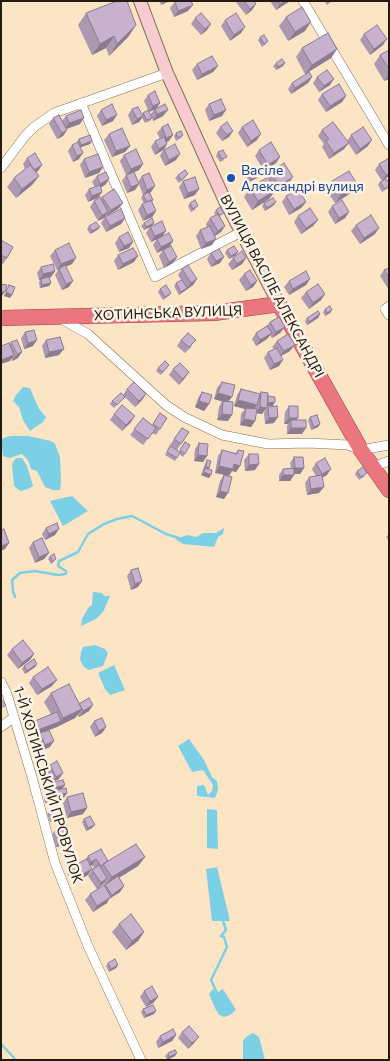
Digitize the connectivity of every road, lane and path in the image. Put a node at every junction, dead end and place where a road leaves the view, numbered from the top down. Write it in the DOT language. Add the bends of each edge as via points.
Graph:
graph roads {
  1 [pos="140,1"];
  2 [pos="302,1"];
  3 [pos="167,73"];
  4 [pos="81,103"];
  5 [pos="389,145"];
  6 [pos="1,168"];
  7 [pos="241,232"];
  8 [pos="279,304"];
  9 [pos="389,306"];
  10 [pos="389,315"];
  11 [pos="56,317"];
  12 [pos="1,318"];
  13 [pos="389,445"];
  14 [pos="361,450"];
  15 [pos="389,461"];
  16 [pos="373,467"];
  17 [pos="389,490"];
  18 [pos="1,682"];
  19 [pos="14,717"];
  20 [pos="1,727"];
  21 [pos="141,1060"];
  1 -- 3 [label="main road, ВУЛИЦЯ ВАСІЛЕ АЛЕКСАНДРІ"];
  2 -- 5 [label="street"];
  3 -- 4 [label="street"];
  3 -- 7 [label="main road, ВУЛИЦЯ ВАСІЛЕ АЛЕКСАНДРІ"];
  4 -- 6 [label="street" via="54,113 34,127"];
  4 -- 7 [label="street" via="155,277"];
  7 -- 8 [label="main road, ВУЛИЦЯ ВАСІЛЕ АЛЕКСАНДРІ"];
  8 -- 11 [label="highway, ХОТИНСЬКА ВУЛИЦЯ" via="214,313"];
  8 -- 14 [label="highway, ВУЛИЦЯ ВАСІЛЕ АЛЕКСАНДРІ"];
  9 -- 10 [label="street" via="385,309"];
  11 -- 12 [label="highway, ХОТИНСЬКА ВУЛИЦЯ"];
  11 -- 14 [label="street, ХОТИНСЬКА ВУЛИЦЯ" via="88,334 166,404 202,427 251,442 348,445"];
  13 -- 14 [label="street"];
  14 -- 16 [label="highway, ВУЛИЦЯ ВАСІЛЕ АЛЕКСАНДРІ"];
  15 -- 16 [label="street"];
  16 -- 17 [label="highway, ВУЛИЦЯ ВАСІЛЕ АЛЕКСАНДРІ"];
  18 -- 19 [label="street, 1-Й ХОТИНСЬКИЙ ПРОВУЛОК"];
  19 -- 20 [label="street"];
  19 -- 21 [label="street, 1-Й ХОТИНСЬКИЙ ПРОВУЛОК" via="55,863 88,946"];
}
